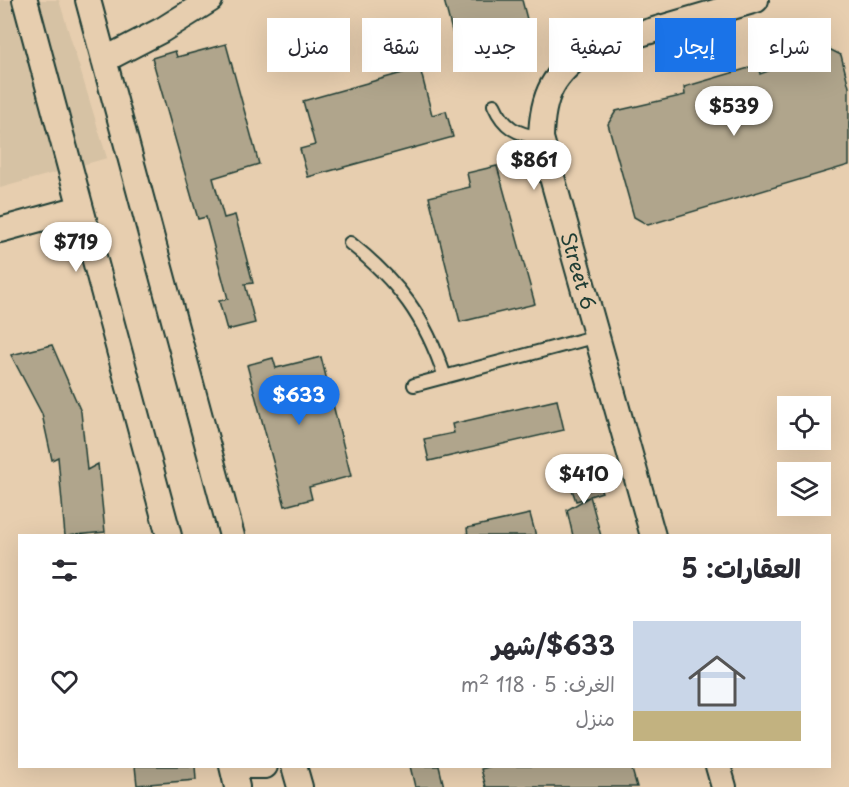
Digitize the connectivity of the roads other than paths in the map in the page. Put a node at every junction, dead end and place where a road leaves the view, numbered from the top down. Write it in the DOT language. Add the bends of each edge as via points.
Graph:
graph roads {
  1 [pos="25,0"];
  2 [pos="88,0"];
  3 [pos="210,0"];
  4 [pos="756,0"];
  5 [pos="104,60"];
  6 [pos="494,105"];
  7 [pos="541,138"];
  8 [pos="80,208"];
  9 [pos="0,230"];
  10 [pos="350,243"];
  11 [pos="597,336"];
  12 [pos="445,377"];
  13 [pos="414,385"];
  14 [pos="168,534"];
  15 [pos="231,534"];
  16 [pos="652,534"];
  17 [pos="232,768"];
  18 [pos="295,768"];
  19 [pos="718,768"];
  20 [pos="237,787"];
  21 [pos="300,787"];
  22 [pos="723,787"];
  1 -- 8 [label="street"];
  2 -- 5 [label="street"];
  3 -- 5 [label="street"];
  4 -- 7 [label="street, Street 6" via="589,49 567,65 550,86 542,112"];
  5 -- 15 [label="street"];
  6 -- 7 [label="lane" via="499,116 518,134"];
  7 -- 11 [label="street, Street 6"];
  8 -- 9 [label="street"];
  8 -- 14 [label="street"];
  10 -- 12 [label="lane" via="406,297 435,345"];
  11 -- 12 [label="lane"];
  11 -- 16 [label="street, Street 6"];
  12 -- 13 [label="lane"];
  17 -- 20 [label="street"];
  18 -- 21 [label="street"];
  19 -- 22 [label="street"];
}
